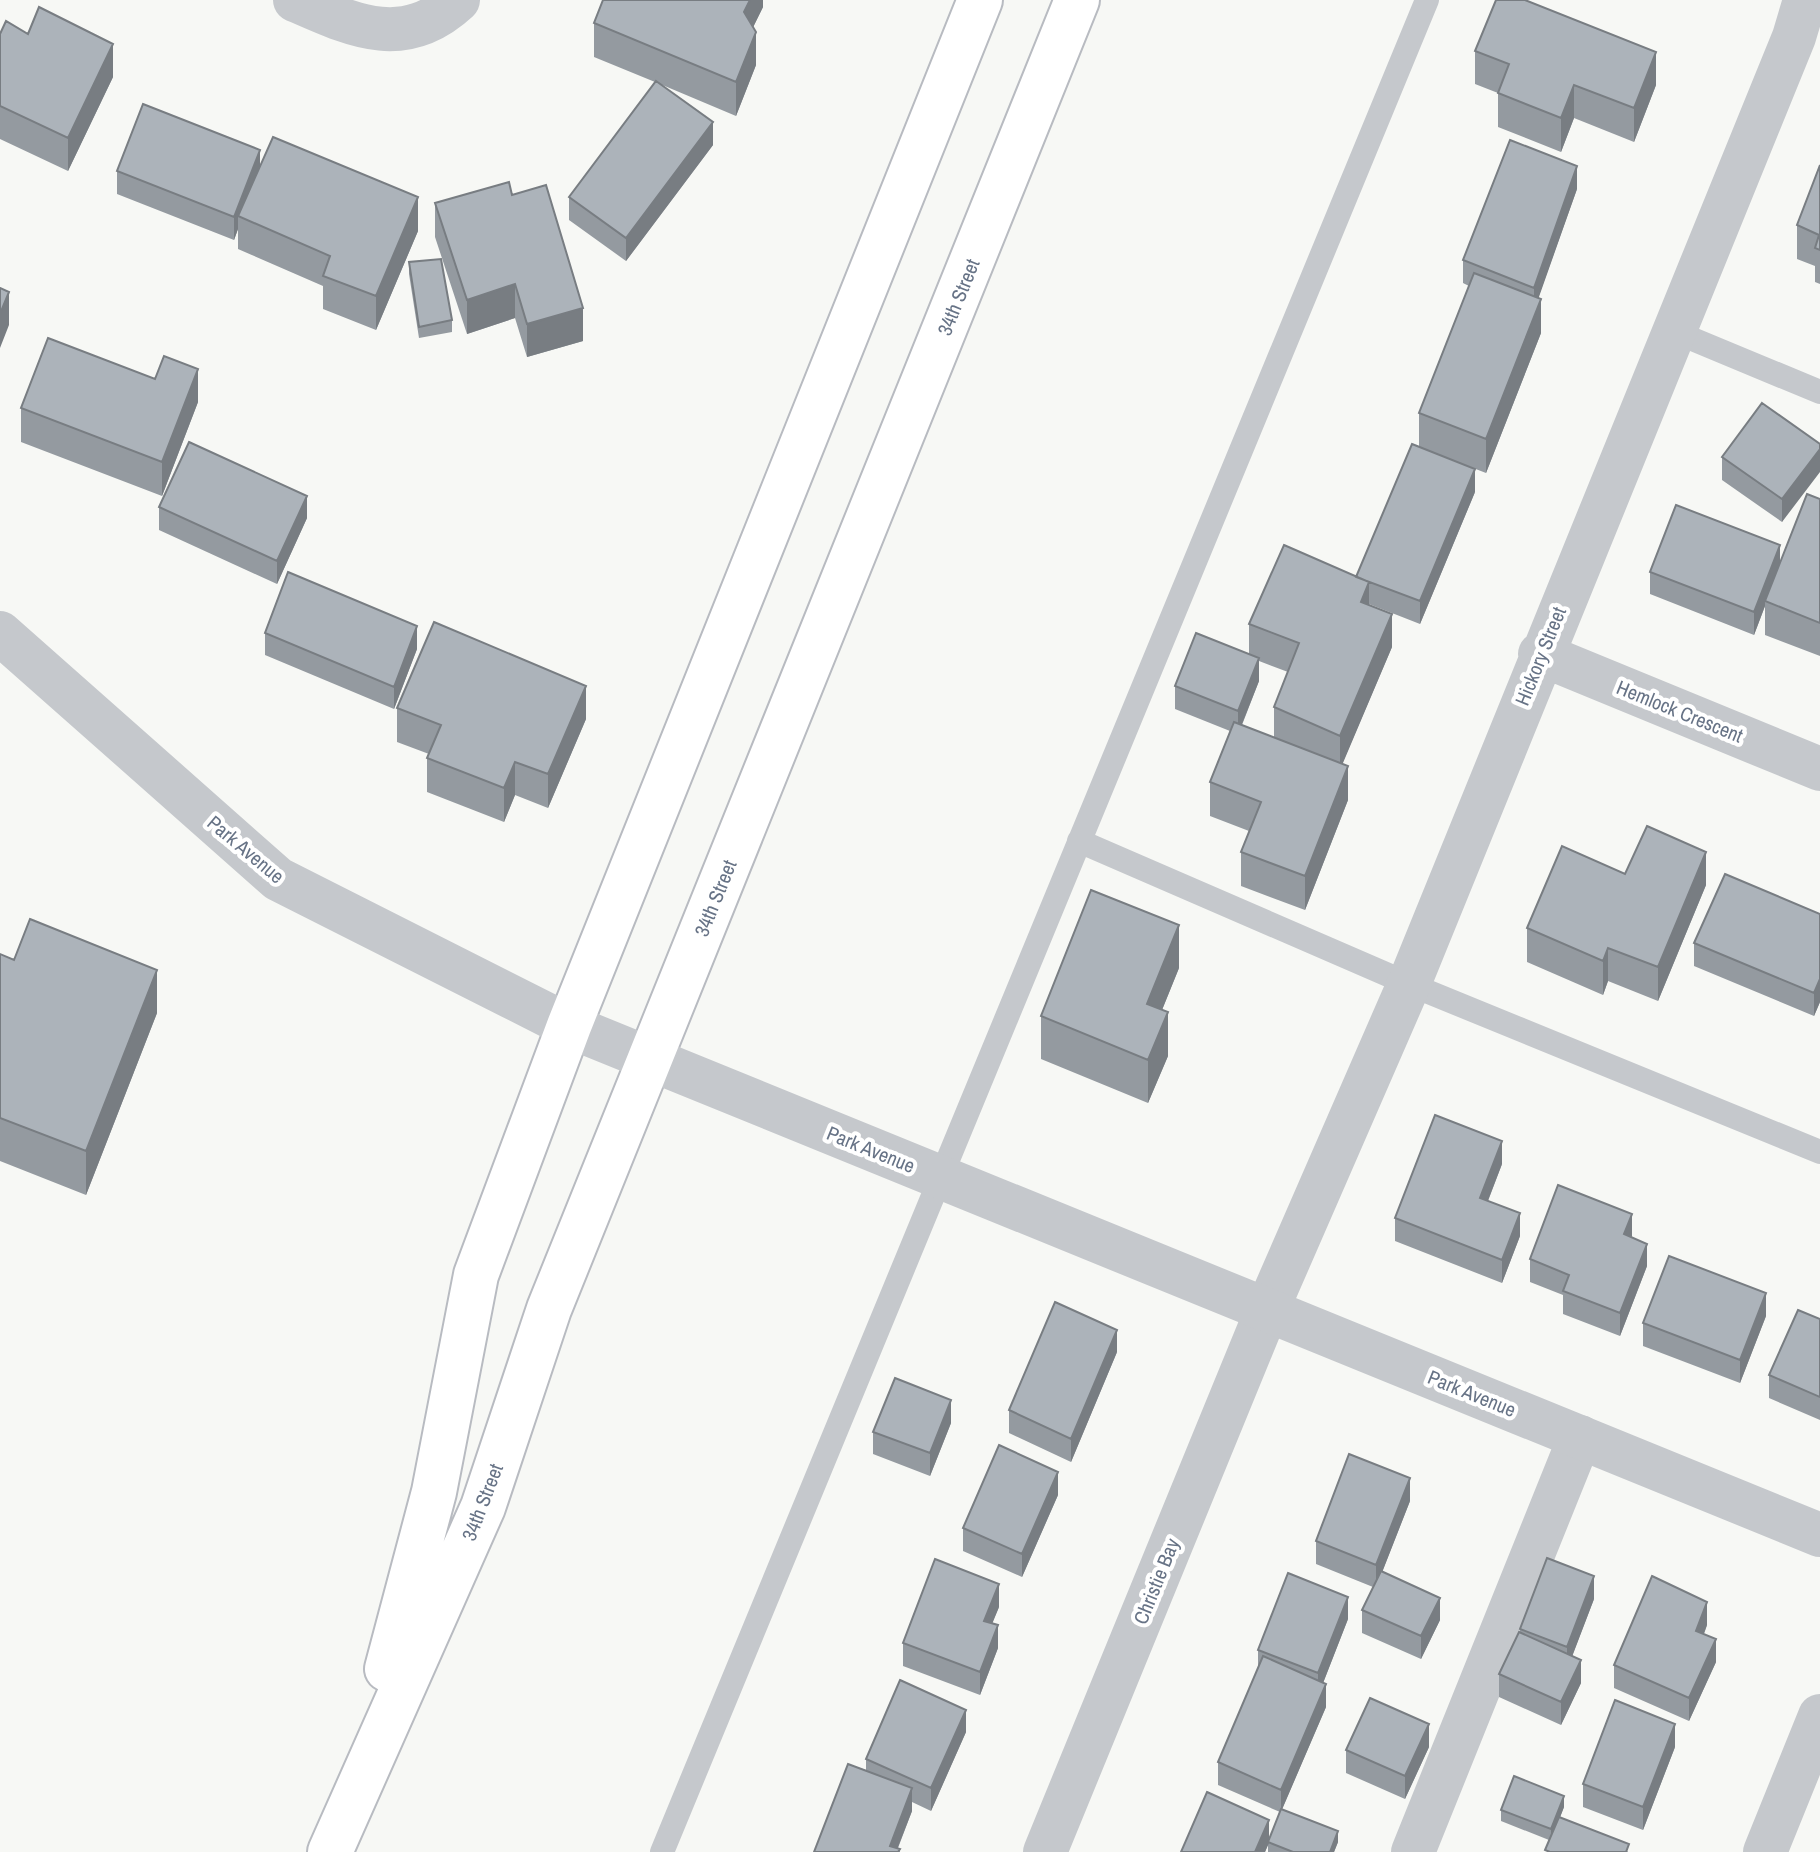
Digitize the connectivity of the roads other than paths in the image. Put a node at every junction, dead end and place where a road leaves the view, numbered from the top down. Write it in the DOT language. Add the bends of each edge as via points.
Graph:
graph roads {
  1 [pos="295,0"];
  2 [pos="458,0"];
  3 [pos="980,0"];
  4 [pos="1077,0"];
  5 [pos="1427,0"];
  6 [pos="1805,0"];
  7 [pos="1673,331"];
  8 [pos="1820,392"];
  9 [pos="0,633"];
  10 [pos="1540,654"];
  11 [pos="1820,769"];
  12 [pos="1079,841"];
  13 [pos="1409,984"];
  14 [pos="569,1026"];
  15 [pos="650,1060"];
  16 [pos="1820,1152"];
  17 [pos="939,1176"];
  18 [pos="1267,1310"];
  19 [pos="1580,1437"];
  20 [pos="1820,1535"];
  21 [pos="1820,1716"];
  22 [pos="353,1795"];
  23 [pos="330,1852"];
  24 [pos="662,1852"];
  25 [pos="1045,1852"];
  26 [pos="1413,1852"];
  27 [pos="1765,1852"];
  1 -- 2 [label="street" via="380,31 436,20"];
  3 -- 14 [label="main road, 34th Street"];
  4 -- 15 [label="main road, 34th Street"];
  5 -- 12 [label="lane"];
  6 -- 7 [label="street, Hickory Street"];
  7 -- 8 [label="lane"];
  7 -- 10 [label="street, Hickory Street"];
  9 -- 14 [label="street, Park Avenue" via="278,879"];
  10 -- 11 [label="street, Hemlock Crescent"];
  10 -- 13 [label="street, Hickory Street"];
  12 -- 13 [label="lane"];
  12 -- 17 [label="lane"];
  13 -- 16 [label="lane"];
  13 -- 18 [label="street, Hickory Street"];
  14 -- 15 [label="street, Park Avenue"];
  14 -- 22 [label="main road, 34th Street" via="476,1275 434,1492"];
  15 -- 17 [label="street, Park Avenue"];
  15 -- 22 [label="main road, 34th Street" via="549,1309 483,1507"];
  17 -- 18 [label="street, Park Avenue"];
  17 -- 24 [label="lane"];
  18 -- 19 [label="street, Park Avenue"];
  18 -- 25 [label="street, Christie Bay"];
  19 -- 20 [label="street, Park Avenue"];
  19 -- 26 [label="street"];
  21 -- 27 [label="street"];
  22 -- 23 [label="main road, 34th Street"];
}
